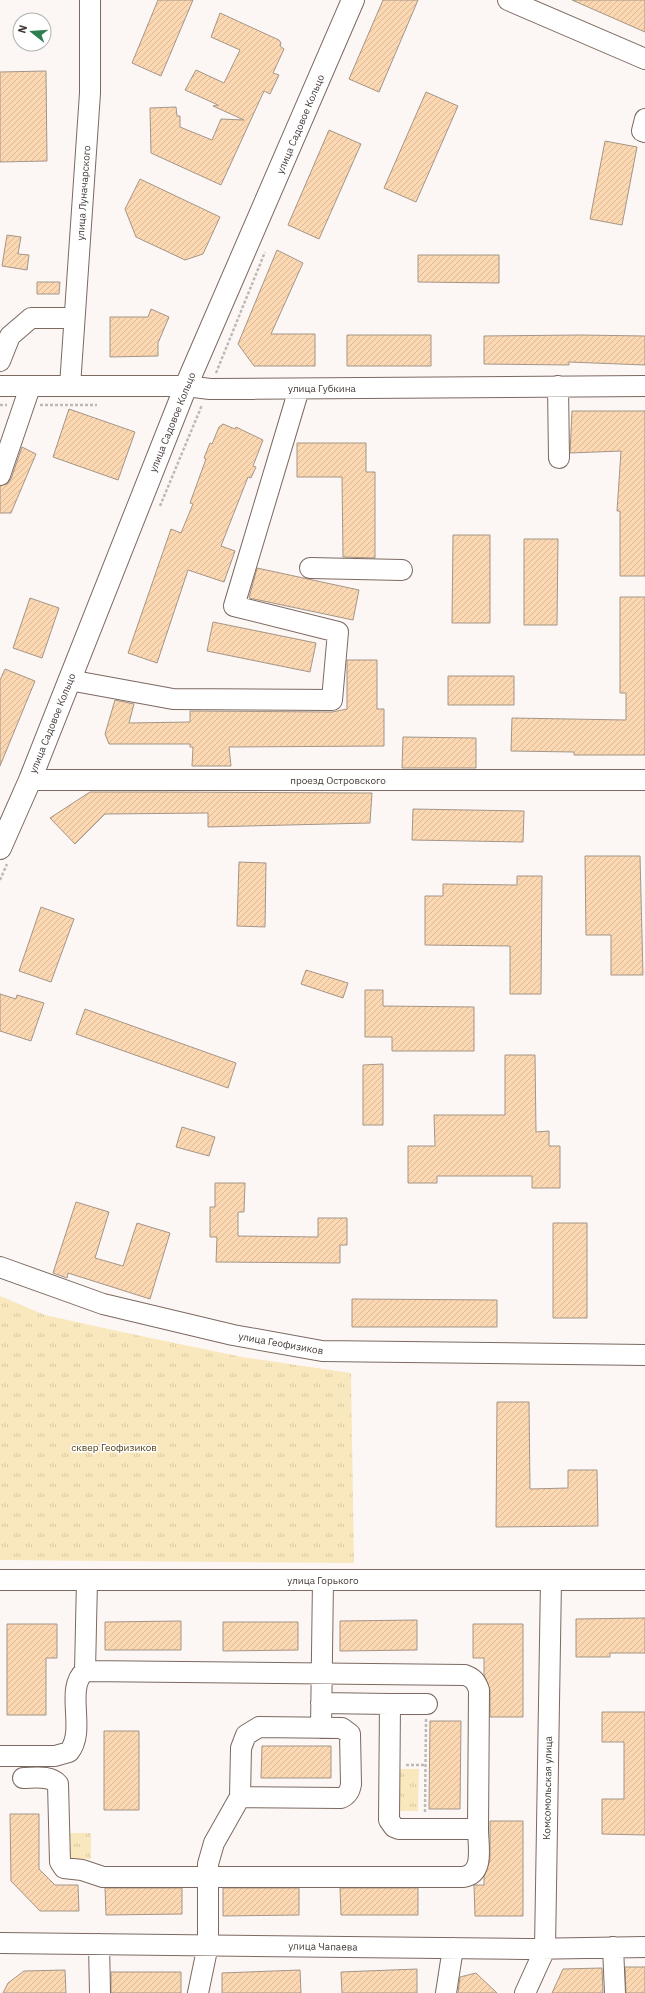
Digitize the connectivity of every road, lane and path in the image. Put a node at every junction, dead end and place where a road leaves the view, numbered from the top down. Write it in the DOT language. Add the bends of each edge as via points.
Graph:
graph roads {
  1 [pos="90,0"];
  2 [pos="353,0"];
  3 [pos="508,0"];
  4 [pos="645,59"];
  5 [pos="645,119"];
  6 [pos="645,132"];
  7 [pos="266,251"];
  8 [pos="74,318"];
  9 [pos="0,361"];
  10 [pos="0,386"];
  11 [pos="30,386"];
  12 [pos="70,386"];
  13 [pos="558,386"];
  14 [pos="645,386"];
  15 [pos="210,389"];
  16 [pos="299,389"];
  17 [pos="183,395"];
  18 [pos="24,405"];
  19 [pos="101,405"];
  20 [pos="0,406"];
  21 [pos="201,407"];
  22 [pos="559,458"];
  23 [pos="0,474"];
  24 [pos="158,509"];
  25 [pos="310,568"];
  26 [pos="402,570"];
  27 [pos="70,680"];
  28 [pos="30,780"];
  29 [pos="645,780"];
  30 [pos="5,853"];
  31 [pos="0,880"];
  32 [pos="0,1267"];
  33 [pos="645,1355"];
  34 [pos="0,1580"];
  35 [pos="86,1580"];
  36 [pos="323,1580"];
  37 [pos="551,1580"];
  38 [pos="645,1580"];
  39 [pos="85,1672"];
  40 [pos="322,1674"];
  41 [pos="321,1703"];
  42 [pos="390,1704"];
  43 [pos="426,1704"];
  44 [pos="321,1728"];
  45 [pos="0,1756"];
  46 [pos="24,1778"];
  47 [pos="240,1797"];
  48 [pos="425,1829"];
  49 [pos="478,1829"];
  50 [pos="208,1877"];
  51 [pos="0,1943"];
  52 [pos="100,1944"];
  53 [pos="208,1945"];
  54 [pos="645,1947"];
  55 [pos="453,1948"];
  56 [pos="612,1948"];
  57 [pos="545,1949"];
  58 [pos="100,1993"];
  59 [pos="198,1993"];
  60 [pos="446,1993"];
  61 [pos="525,1993"];
  62 [pos="615,1993"];
  1 -- 8 [label="street, улица Луначарского" via="90,93"];
  2 -- 17 [label="main road, улица Садовое Кольцо"];
  3 -- 4 [label="street"];
  5 -- 6 [label="street" via="642,131"];
  7 -- 15 [label="path"];
  8 -- 9 [label="street" via="31,318 10,336"];
  8 -- 12 [label="street, улица Луначарского"];
  10 -- 11 [label="street, улица Губкина"];
  11 -- 12 [label="street, улица Губкина"];
  11 -- 18 [label="street"];
  12 -- 17 [label="street, улица Губкина"];
  13 -- 14 [label="street, улица Губкина"];
  13 -- 16 [label="street, улица Губкина"];
  13 -- 22 [label="street"];
  15 -- 16 [label="street, улица Губкина"];
  15 -- 17 [label="street, улица Губкина"];
  15 -- 21 [label="path"];
  16 -- 27 [label="street" via="234,606 338,632 332,700 173,699"];
  17 -- 21 [label="path"];
  17 -- 27 [label="main road, улица Садовое Кольцо"];
  18 -- 19 [label="path"];
  18 -- 20 [label="path"];
  18 -- 23 [label="street"];
  21 -- 24 [label="path"];
  25 -- 26 [label="street"];
  27 -- 28 [label="main road, улица Садовое Кольцо"];
  28 -- 29 [label="street, проезд Островского"];
  28 -- 30 [label="main road, улица Садовое Кольцо"];
  30 -- 31 [label="path"];
  32 -- 33 [label="street, улица Геофизиков" via="103,1304 233,1335 322,1351"];
  34 -- 35 [label="street, улица Горького"];
  35 -- 36 [label="street, улица Горького"];
  35 -- 39 [label="street"];
  36 -- 37 [label="street, улица Горького"];
  36 -- 40 [label="street"];
  37 -- 38 [label="street, улица Горького"];
  37 -- 57 [label="street, Комсомольская улица"];
  39 -- 40 [label="street"];
  39 -- 45 [label="street" via="76,1685 76,1739 69,1752 55,1756"];
  40 -- 41 [label="street"];
  40 -- 49 [label="street" via="471,1677 477,1683 478,1690"];
  41 -- 42 [label="street"];
  41 -- 44 [label="street"];
  42 -- 43 [label="street"];
  42 -- 48 [label="street" via="390,1824 398,1829"];
  43 -- 48 [label="path"];
  44 -- 47 [label="street" via="252,1730 241,1748"];
  44 -- 47 [label="street" via="342,1728 350,1734 351,1784 350,1791 345,1796"];
  46 -- 50 [label="street" via="55,1779 58,1784 60,1862 64,1868 103,1876"];
  47 -- 50 [label="street" via="214,1843 208,1864"];
  48 -- 49 [label="street"];
  49 -- 50 [label="street" via="478,1866 470,1876"];
  50 -- 53 [label="street"];
  51 -- 52 [label="street, улица Чапаева"];
  52 -- 53 [label="street, улица Чапаева"];
  52 -- 58 [label="street"];
  53 -- 55 [label="street, улица Чапаева"];
  53 -- 59 [label="street"];
  54 -- 56 [label="street, улица Чапаева"];
  55 -- 57 [label="street, улица Чапаева"];
  55 -- 60 [label="street"];
  56 -- 57 [label="street, улица Чапаева"];
  56 -- 62 [label="street"];
  57 -- 61 [label="street, Комсомольская улица"];
}
